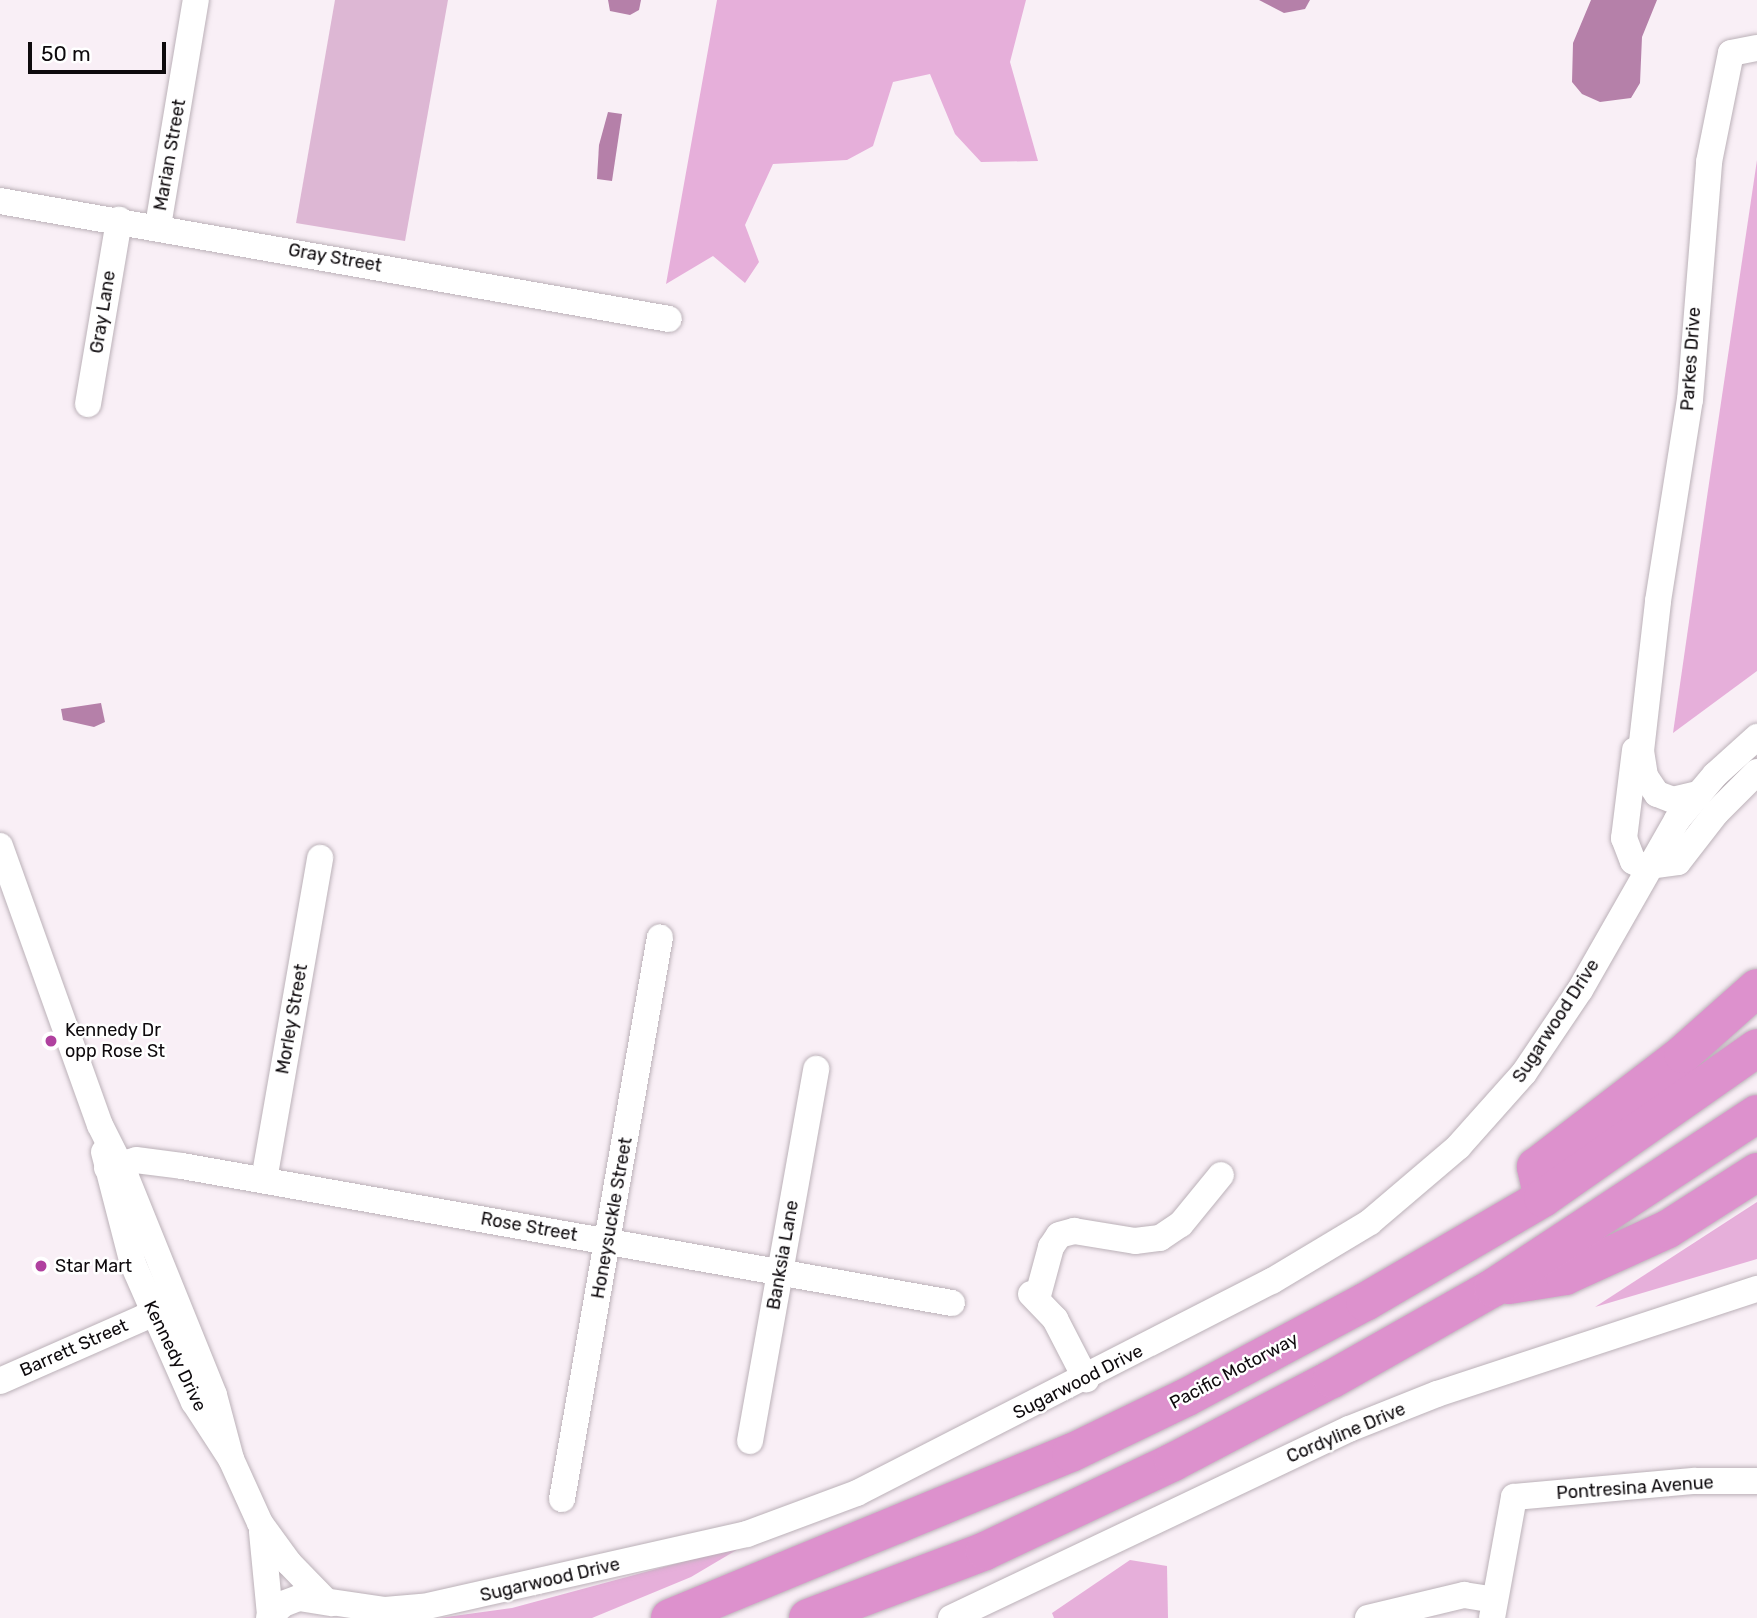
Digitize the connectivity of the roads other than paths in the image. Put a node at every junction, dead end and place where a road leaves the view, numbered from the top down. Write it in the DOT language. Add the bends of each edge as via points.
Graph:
graph roads {
  1 [pos="196,0"];
  2 [pos="1749,48"];
  3 [pos="0,201"];
  4 [pos="119,220"];
  5 [pos="158,226"];
  6 [pos="670,319"];
  7 [pos="88,404"];
  8 [pos="1648,676"];
  9 [pos="1757,737"];
  10 [pos="1757,772"];
  11 [pos="1698,794"];
  12 [pos="0,846"];
  13 [pos="320,858"];
  14 [pos="1649,867"];
  15 [pos="660,937"];
  16 [pos="1757,988"];
  17 [pos="1757,1048"];
  18 [pos="816,1069"];
  19 [pos="1757,1114"];
  20 [pos="113,1167"];
  21 [pos="1757,1172"];
  22 [pos="1221,1175"];
  23 [pos="264,1180"];
  24 [pos="1543,1198"];
  25 [pos="608,1241"];
  26 [pos="162,1265"];
  27 [pos="780,1270"];
  28 [pos="1493,1288"];
  29 [pos="1757,1289"];
  30 [pos="952,1303"];
  31 [pos="153,1313"];
  32 [pos="186,1326"];
  33 [pos="1086,1379"];
  34 [pos="0,1381"];
  35 [pos="750,1441"];
  36 [pos="231,1459"];
  37 [pos="1757,1481"];
  38 [pos="562,1499"];
  39 [pos="260,1523"];
  40 [pos="333,1607"];
  41 [pos="1493,1609"];
  42 [pos="270,1617"];
  43 [pos="670,1618"];
  44 [pos="808,1618"];
  45 [pos="951,1618"];
  46 [pos="1368,1618"];
  1 -- 5 [label="street, Marian Street"];
  2 -- 8 [label="street, Parkes Drive" via="1731,53 1709,162 1690,400"];
  3 -- 4 [label="street, Gray Street"];
  4 -- 5 [label="street, Gray Street"];
  4 -- 7 [label="street, Gray Lane"];
  5 -- 6 [label="street, Gray Street"];
  8 -- 11 [label="street, Parkes Drive" via="1641,751 1645,776 1665,798"];
  8 -- 14 [label="street, Parkes Drive" via="1623,831 1633,861"];
  9 -- 11 [label="street, Sugarwood Drive"];
  10 -- 14 [label="street" via="1716,813 1681,859"];
  11 -- 14 [label="street, Sugarwood Drive"];
  12 -- 20 [label="street, Kennedy Drive"];
  13 -- 23 [label="street, Morley Street"];
  14 -- 33 [label="street, Sugarwood Drive" via="1580,990 1524,1073 1458,1147 1370,1222 1272,1281"];
  15 -- 25 [label="street, Honeysuckle Street"];
  16 -- 24 [label="highway" via="1683,1054 1536,1167"];
  17 -- 24 [label="highway, Pacific Motorway"];
  18 -- 27 [label="street, Banksia Lane"];
  19 -- 28 [label="highway"];
  20 -- 23 [label="street, Rose Street" via="145,1160"];
  20 -- 26 [label="street, Kennedy Drive"];
  20 -- 31 [label="street, Kennedy Drive" via="133,1264"];
  21 -- 28 [label="highway" via="1668,1229 1565,1276"];
  22 -- 33 [label="street" via="1181,1224 1160,1238 1135,1241 1074,1231 1059,1235 1051,1247 1034,1296 1055,1319"];
  23 -- 25 [label="street, Rose Street"];
  24 -- 43 [label="highway, Pacific Motorway" via="1353,1308 1071,1453"];
  25 -- 27 [label="street, Rose Street"];
  25 -- 38 [label="street, Honeysuckle Street"];
  26 -- 31 [label="street" via="160,1302"];
  26 -- 32 [label="street, Kennedy Drive"];
  27 -- 30 [label="street, Rose Street"];
  27 -- 35 [label="street, Banksia Lane"];
  28 -- 44 [label="highway" via="1173,1462 985,1551"];
  29 -- 45 [label="street, Cordyline Drive" via="1451,1390 1349,1429"];
  31 -- 32 [label="street"];
  31 -- 34 [label="street, Barrett Street"];
  31 -- 36 [label="street, Kennedy Drive" via="194,1402"];
  32 -- 36 [label="street, Kennedy Drive" via="214,1395"];
  33 -- 40 [label="street, Sugarwood Drive" via="857,1493 747,1534 423,1607"];
  36 -- 39 [label="street, Kennedy Drive"];
  37 -- 41 [label="street, Pontresina Avenue" via="1695,1481 1514,1497"];
  39 -- 40 [label="street, Kennedy Drive" via="289,1563"];
  39 -- 42 [label="street, Kennedy Drive"];
  40 -- 42 [label="street, Sugarwood Drive" via="299,1598"];
  41 -- 46 [label="street" via="1464,1595"];
}
